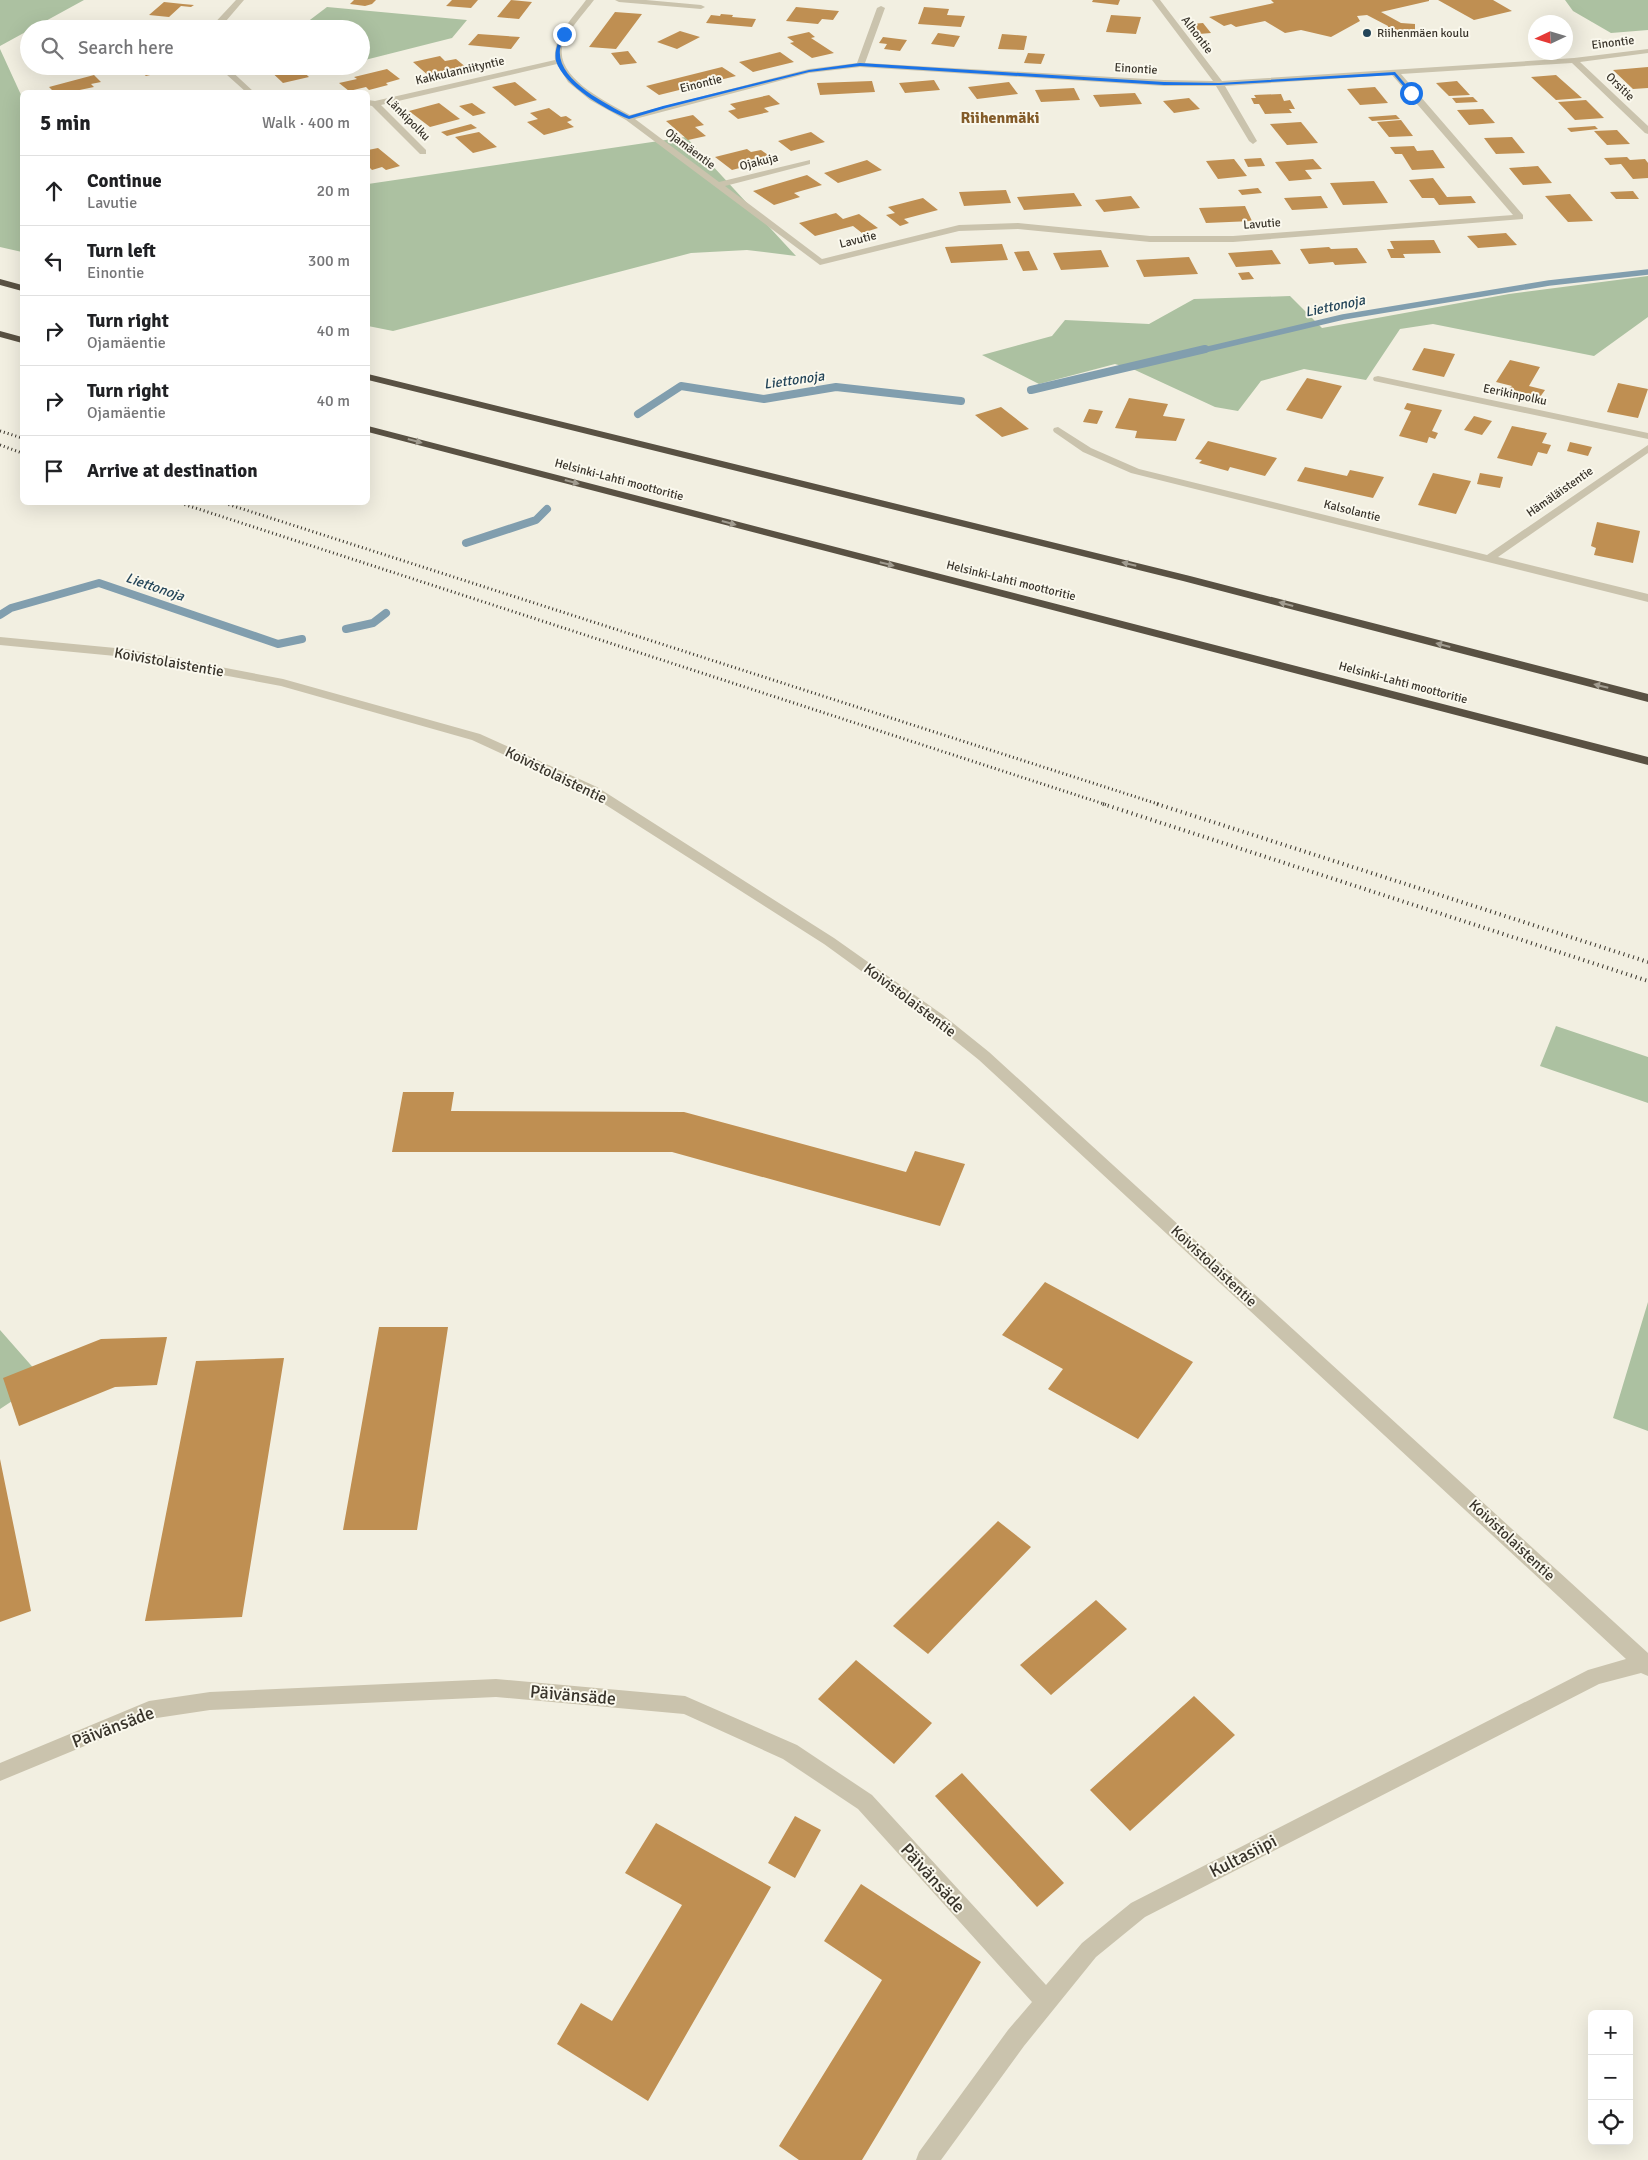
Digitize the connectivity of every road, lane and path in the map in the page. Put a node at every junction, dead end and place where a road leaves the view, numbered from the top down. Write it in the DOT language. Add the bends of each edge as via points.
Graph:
graph roads {
  1 [pos="240,0"];
  2 [pos="590,0"];
  3 [pos="619,0"];
  4 [pos="1156,0"];
  5 [pos="701,6"];
  6 [pos="881,8"];
  7 [pos="223,20"];
  8 [pos="1648,51"];
  9 [pos="1574,60"];
  10 [pos="559,61"];
  11 [pos="860,64"];
  12 [pos="1395,73"];
  13 [pos="230,75"];
  14 [pos="1219,84"];
  15 [pos="248,90"];
  16 [pos="371,104"];
  17 [pos="629,118"];
  18 [pos="1648,131"];
  19 [pos="1254,141"];
  20 [pos="423,152"];
  21 [pos="807,162"];
  22 [pos="717,185"];
  23 [pos="820,262"];
  24 [pos="0,282"];
  25 [pos="20,287"];
  26 [pos="0,334"];
  27 [pos="20,339"];
  28 [pos="370,377"];
  29 [pos="1378,378"];
  30 [pos="370,430"];
  31 [pos="1058,430"];
  32 [pos="1648,436"];
  33 [pos="1648,448"];
  34 [pos="1488,558"];
  35 [pos="1648,598"];
  36 [pos="0,641"];
  37 [pos="1648,698"];
  38 [pos="1648,761"];
  39 [pos="1647,1664"];
  40 [pos="0,1772"];
  41 [pos="1046,2001"];
  42 [pos="927,2160"];
  1 -- 7 [label="street"];
  2 -- 10 [label="street" via="564,34 558,48"];
  3 -- 5 [label="street"];
  4 -- 14 [label="street, Alhontie"];
  6 -- 11 [label="street"];
  8 -- 9 [label="street, Einontie"];
  9 -- 12 [label="street, Einontie"];
  9 -- 18 [label="street, Orsitie"];
  10 -- 16 [label="street, Kakkulanniityntie"];
  10 -- 17 [label="street, Ojamäentie" via="571,80 593,98"];
  11 -- 14 [label="street, Einontie"];
  11 -- 17 [label="street, Einontie" via="809,71"];
  12 -- 14 [label="street, Einontie"];
  12 -- 23 [label="street, Lavutie" via="1520,217 1233,239 1150,239 1018,226 959,228"];
  13 -- 15 [label="street"];
  14 -- 19 [label="street, Alhontie"];
  16 -- 20 [label="street, Länkipolku"];
  17 -- 22 [label="street, Ojamäentie"];
  21 -- 22 [label="street, Ojakuja"];
  22 -- 23 [label="street, Ojamäentie"];
  24 -- 25 [label="highway"];
  26 -- 27 [label="highway"];
  37 -- 28 [label="highway, one-way" via="1186,578"];
  29 -- 32 [label="street, Eerikinpolku"];
  30 -- 38 [label="highway, Helsinki-Lahti moottoritie, one-way"];
  31 -- 34 [label="street, Kalsolantie" via="1088,450 1135,471"];
  33 -- 34 [label="street, Hämäläistentie"];
  34 -- 35 [label="street, Kalsolantie"];
  36 -- 39 [label="street, Koivistolaistentie" via="126,653 283,683 476,737 592,790 829,941 984,1056"];
  39 -- 41 [label="street, Kultasiipi" via="1595,1676 1138,1910 1088,1950"];
  40 -- 41 [label="street, Päivänsäde" via="149,1710 210,1700 496,1688 685,1705 790,1752 864,1802"];
  41 -- 42 [label="street, Kultasiipi"];
}
